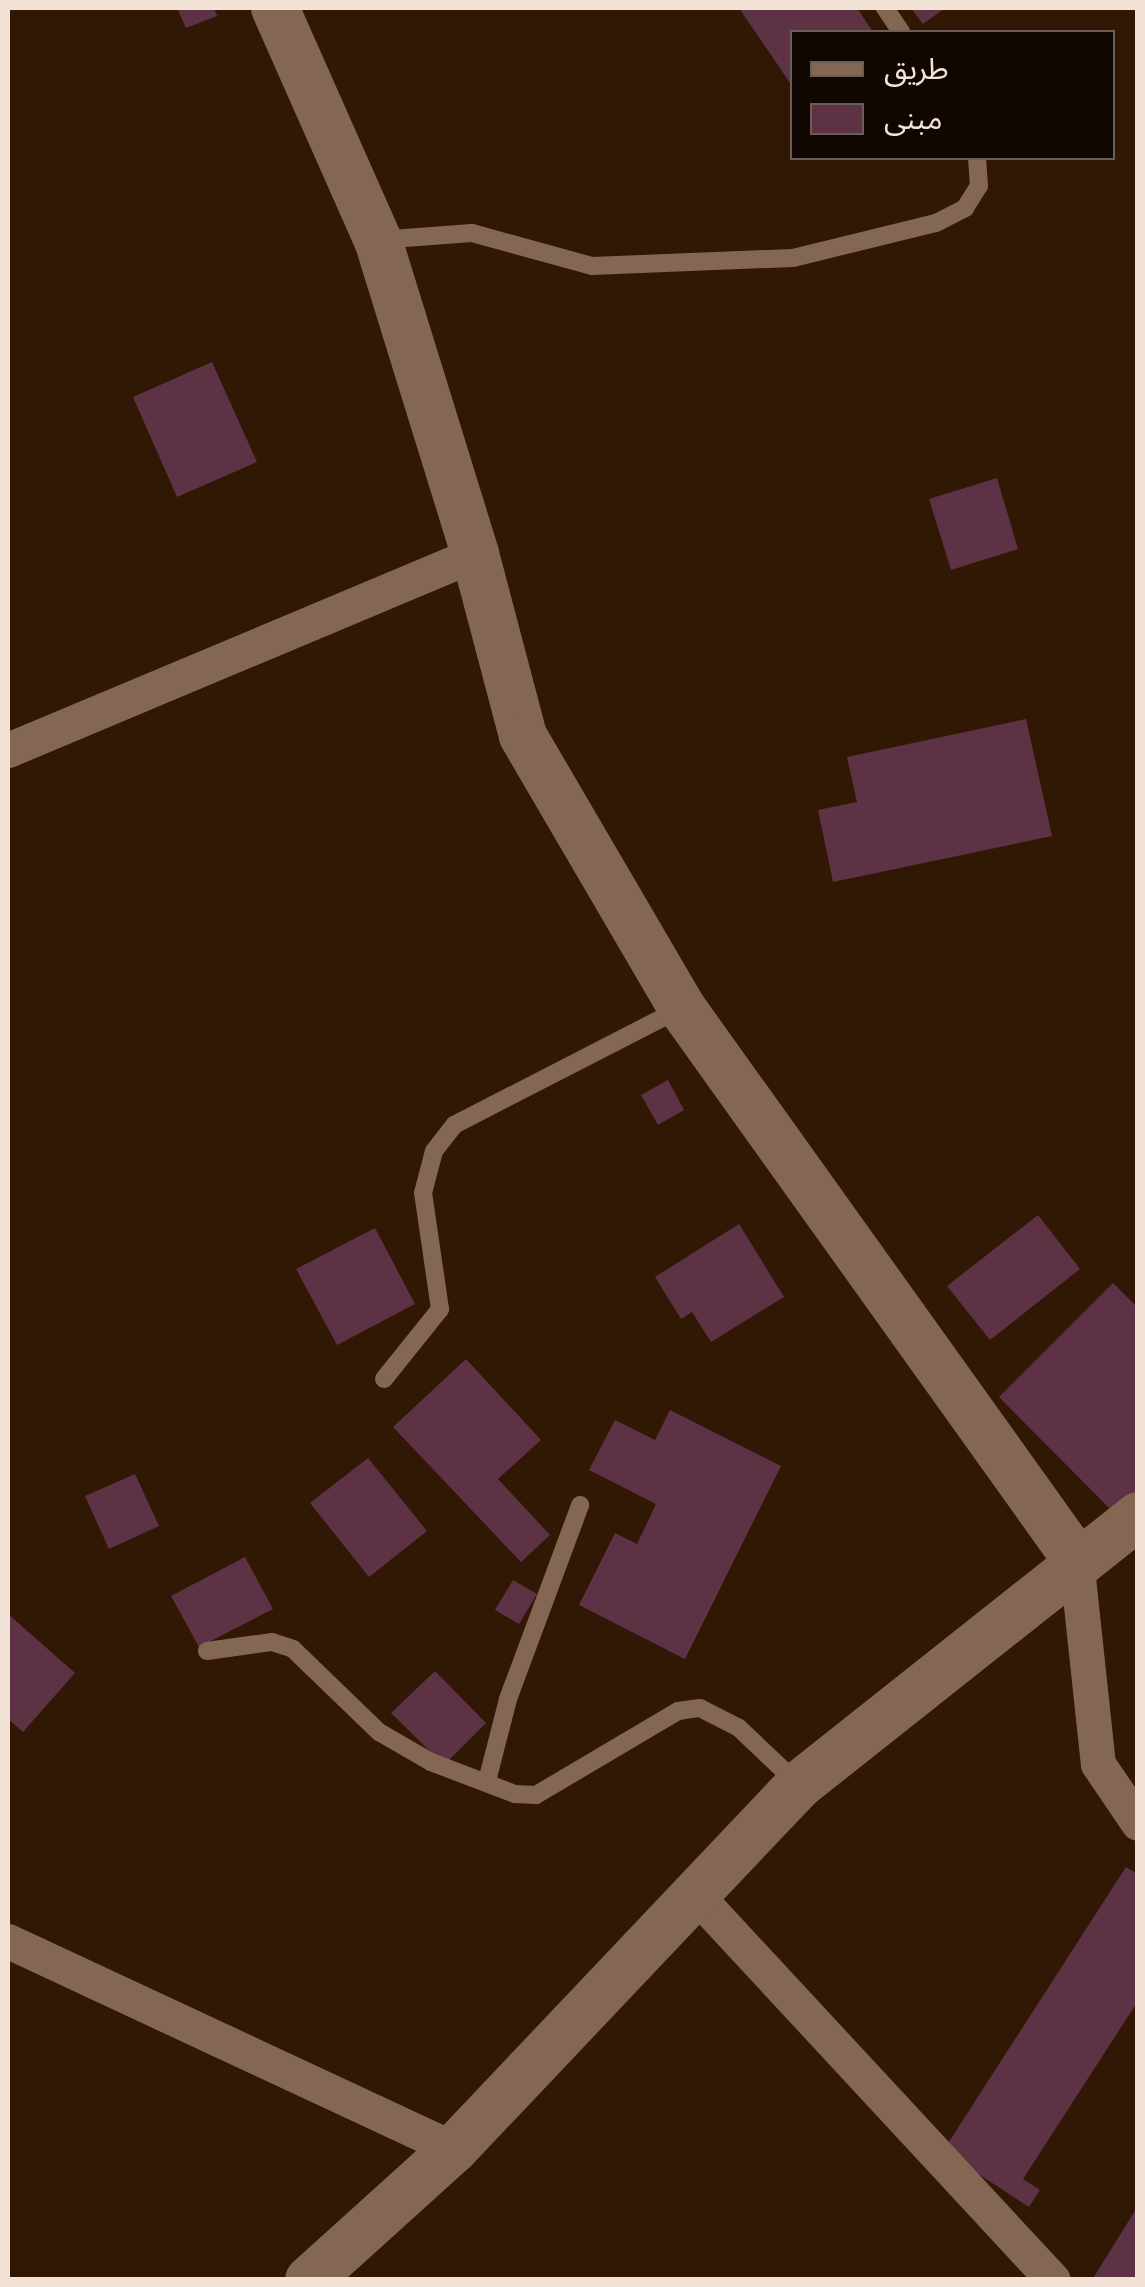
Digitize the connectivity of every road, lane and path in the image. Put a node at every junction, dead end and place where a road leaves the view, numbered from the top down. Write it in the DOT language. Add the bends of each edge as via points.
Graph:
graph roads {
  1 [pos="274,8"];
  2 [pos="886,8"];
  3 [pos="900,30"];
  4 [pos="977,160"];
  5 [pos="378,240"];
  6 [pos="475,554"];
  7 [pos="8,750"];
  8 [pos="682,1008"];
  9 [pos="384,1379"];
  10 [pos="580,1505"];
  11 [pos="1138,1516"];
  12 [pos="1076,1560"];
  13 [pos="207,1651"];
  14 [pos="487,1781"];
  15 [pos="799,1785"];
  16 [pos="1138,1823"];
  17 [pos="695,1894"];
  18 [pos="8,1941"];
  19 [pos="454,2149"];
  20 [pos="309,2280"];
  21 [pos="1053,2280"];
  1 -- 5 [label="street"];
  2 -- 3 [label="lane"];
  4 -- 5 [label="lane" via="979,186 965,208 936,224 792,258 592,266 472,233"];
  5 -- 6 [label="street"];
  6 -- 7 [label="street"];
  6 -- 8 [label="street" via="522,736"];
  8 -- 9 [label="lane" via="454,1125 434,1151 424,1193 440,1309"];
  8 -- 12 [label="street"];
  10 -- 14 [label="lane" via="508,1700"];
  11 -- 12 [label="street"];
  12 -- 15 [label="street"];
  12 -- 16 [label="street" via="1098,1764"];
  13 -- 14 [label="lane" via="272,1642 293,1649 379,1732 431,1762"];
  14 -- 15 [label="lane" via="536,1795 678,1710 700,1708 739,1728"];
  15 -- 17 [label="street"];
  17 -- 19 [label="street"];
  17 -- 21 [label="street"];
  18 -- 19 [label="street"];
  19 -- 20 [label="street"];
}
